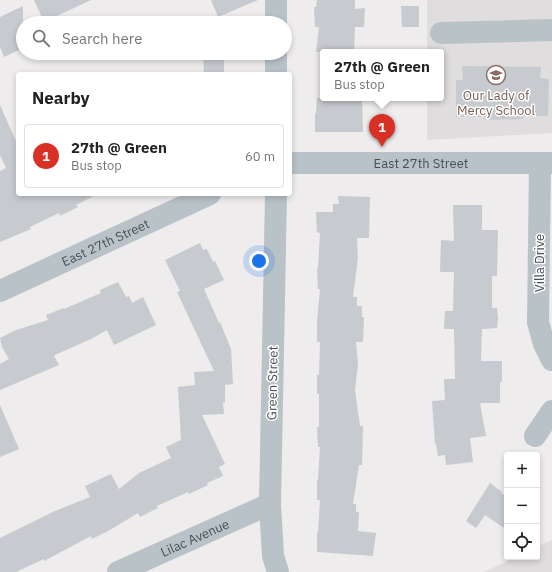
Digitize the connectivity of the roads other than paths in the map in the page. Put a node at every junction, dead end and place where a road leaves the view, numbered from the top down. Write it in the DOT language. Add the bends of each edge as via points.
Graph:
graph roads {
  1 [pos="276,0"];
  2 [pos="276,16"];
  3 [pos="552,30"];
  4 [pos="442,33"];
  5 [pos="276,60"];
  6 [pos="276,72"];
  7 [pos="292,163"];
  8 [pos="546,164"];
  9 [pos="206,196"];
  10 [pos="276,196"];
  11 [pos="0,291"];
  12 [pos="552,360"];
  13 [pos="552,411"];
  14 [pos="535,436"];
  15 [pos="270,504"];
  16 [pos="118,572"];
  17 [pos="278,572"];
  1 -- 2 [label="street"];
  3 -- 4 [label="street"];
  5 -- 6 [label="street"];
  7 -- 8 [label="street, East 27th Street"];
  8 -- 12 [label="street, Villa Drive" via="538,322"];
  9 -- 11 [label="street, East 27th Street"];
  10 -- 15 [label="street, Green Street"];
  13 -- 14 [label="street"];
  15 -- 16 [label="street, Lilac Avenue"];
  15 -- 17 [label="street, Green Street" via="273,556"];
}
